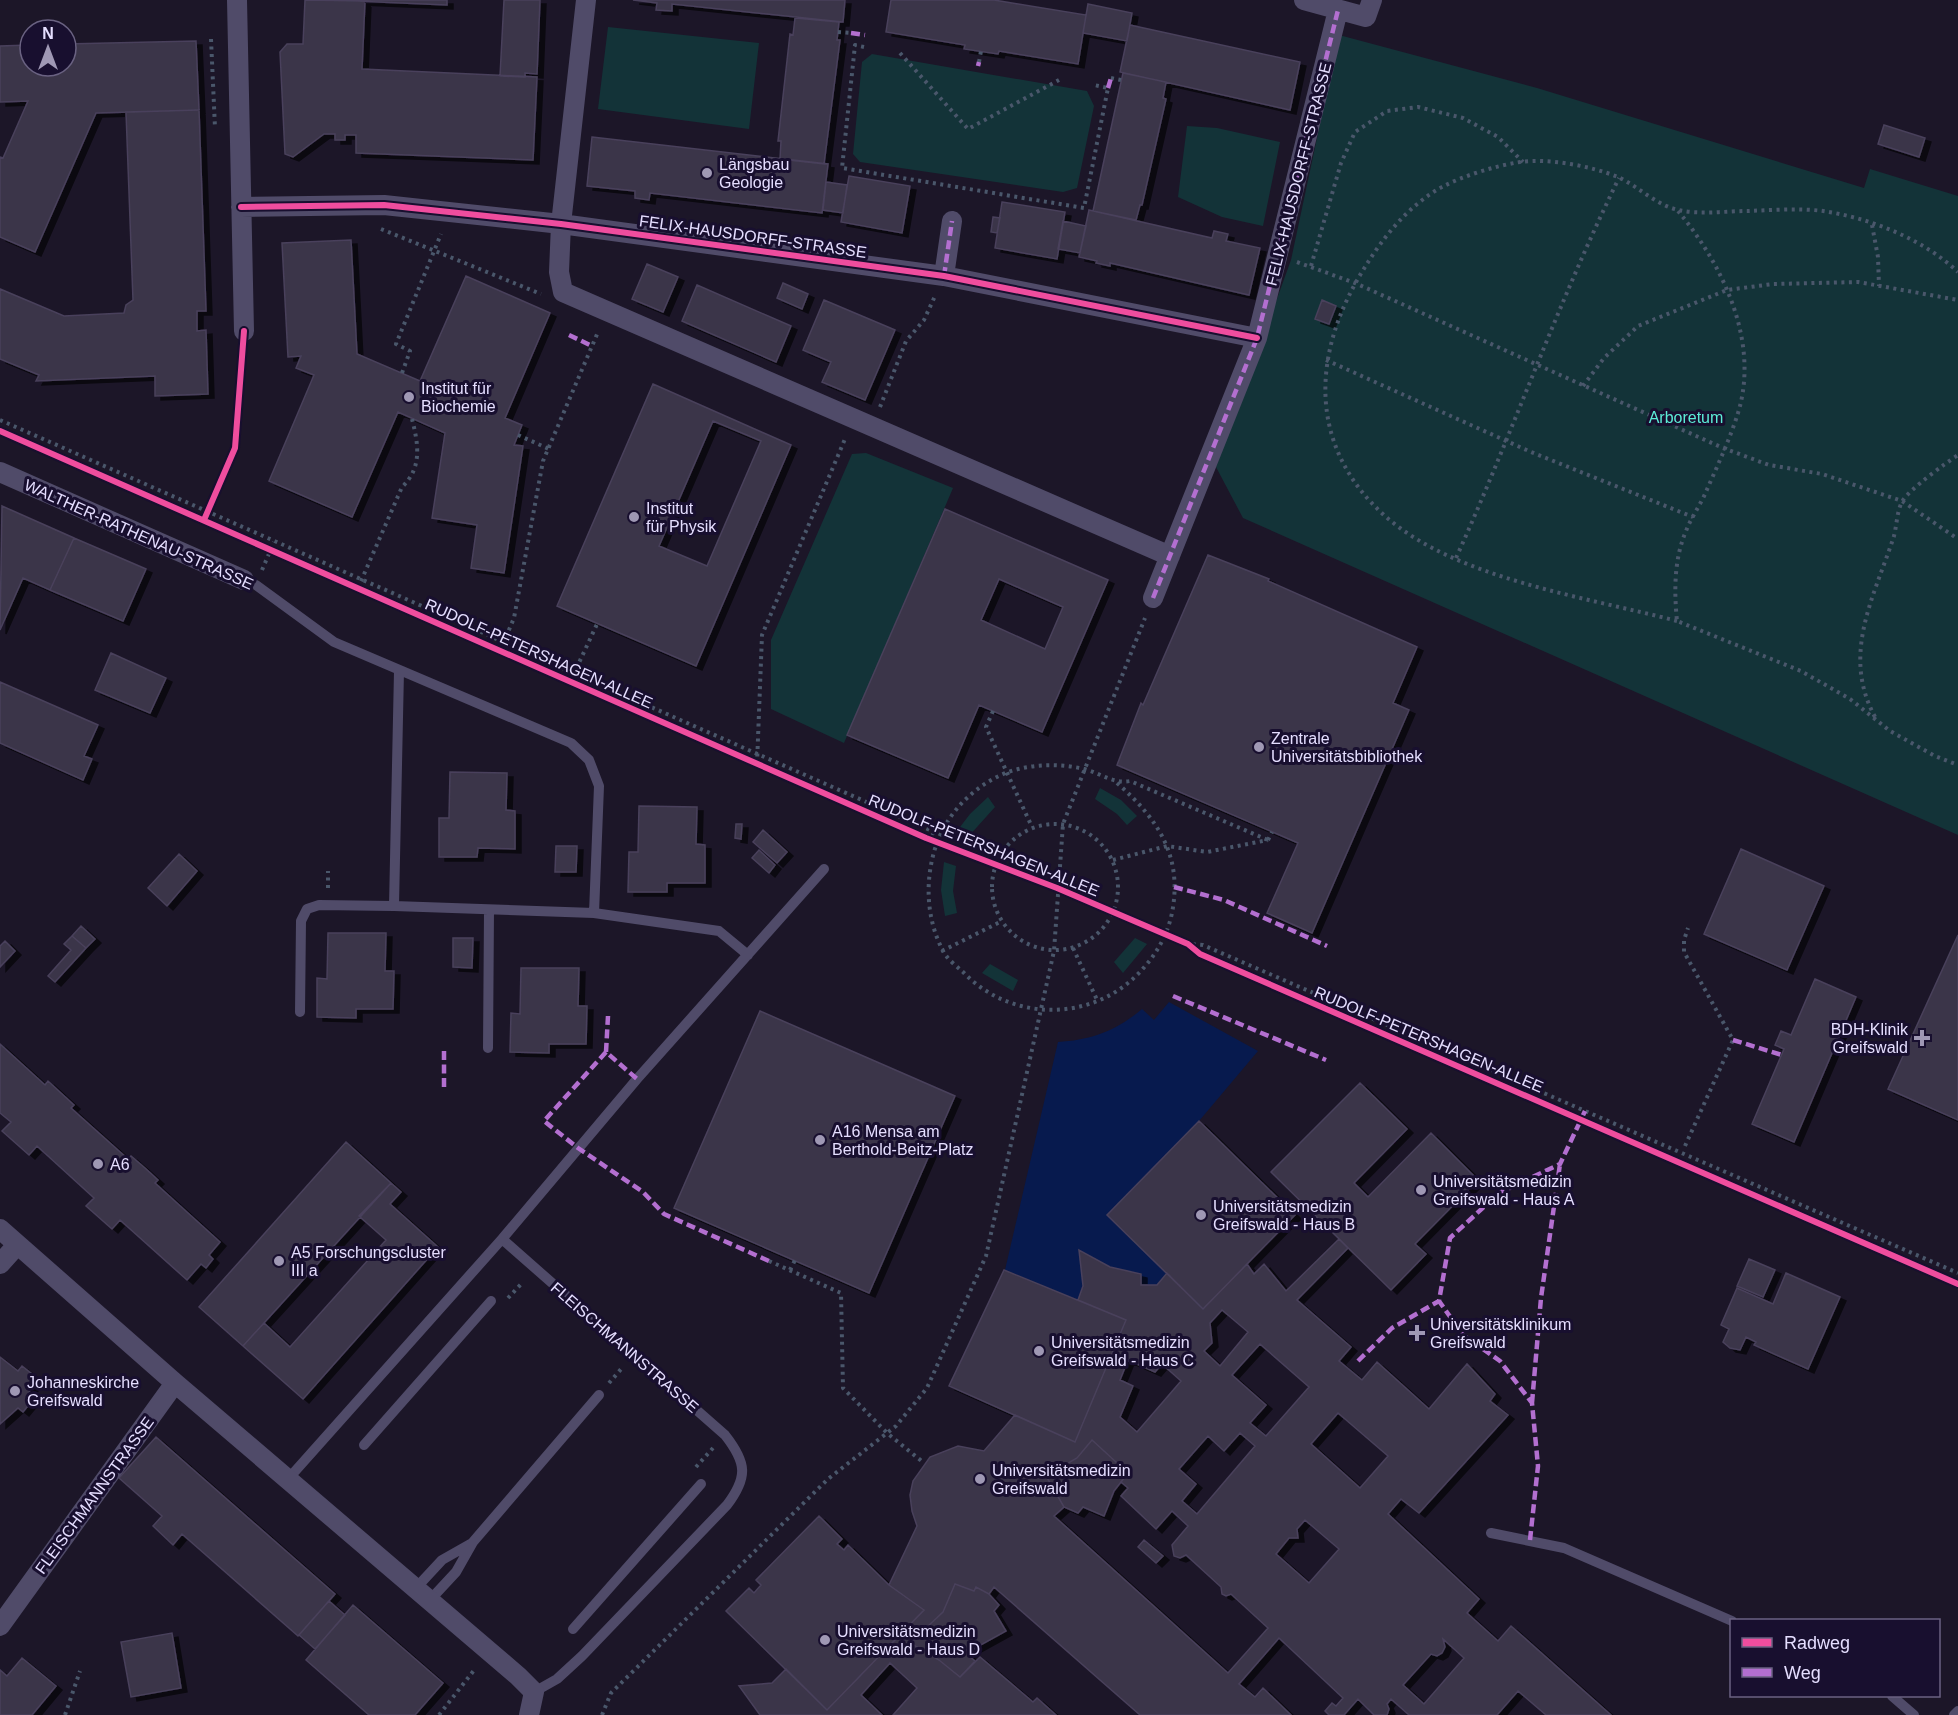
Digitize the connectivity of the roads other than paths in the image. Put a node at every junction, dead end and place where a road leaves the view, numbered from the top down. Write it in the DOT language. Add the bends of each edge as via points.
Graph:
graph roads {
  1 [pos="237,0"];
  2 [pos="586,0"];
  3 [pos="1304,0"];
  4 [pos="1369,9"];
  5 [pos="1338,10"];
  6 [pos="241,207"];
  7 [pos="952,221"];
  8 [pos="561,224"];
  9 [pos="944,276"];
  10 [pos="243,331"];
  11 [pos="1257,338"];
  12 [pos="0,472"];
  13 [pos="1170,556"];
  14 [pos="244,580"];
  15 [pos="1153,598"];
  16 [pos="399,672"];
  17 [pos="824,869"];
  18 [pos="394,906"];
  19 [pos="489,911"];
  20 [pos="594,913"];
  21 [pos="748,956"];
  22 [pos="300,1012"];
  23 [pos="488,1048"];
  24 [pos="0,1229"];
  25 [pos="502,1239"];
  26 [pos="16,1245"];
  27 [pos="0,1264"];
  28 [pos="491,1301"];
  29 [pos="175,1383"];
  30 [pos="599,1395"];
  31 [pos="364,1445"];
  32 [pos="289,1478"];
  33 [pos="701,1484"];
  34 [pos="1491,1533"];
  35 [pos="472,1542"];
  36 [pos="423,1594"];
  37 [pos="1730,1621"];
  38 [pos="0,1626"];
  39 [pos="573,1629"];
  40 [pos="534,1692"];
  41 [pos="1894,1697"];
  42 [pos="1958,1711"];
  43 [pos="529,1715"];
  44 [pos="1914,1715"];
  45 [pos="1954,1715"];
  1 -- 6 [label="street"];
  2 -- 8 [label="street"];
  3 -- 5 [label="street"];
  4 -- 5 [label="street"];
  5 -- 11 [label="street, FELIX-HAUSDORFF-STRASSE"];
  6 -- 8 [label="street, FELIX-HAUSDORFF-STRASSE" via="384,205"];
  6 -- 10 [label="street"];
  7 -- 9 [label="street"];
  8 -- 9 [label="street, FELIX-HAUSDORFF-STRASSE"];
  8 -- 13 [label="street" via="559,272 563,292"];
  9 -- 11 [label="street, FELIX-HAUSDORFF-STRASSE"];
  11 -- 13 [label="street, FELIX-HAUSDORFF-STRASSE"];
  12 -- 14 [label="street, WALTHER-RATHENAU-STRASSE"];
  13 -- 15 [label="street, FELIX-HAUSDORFF-STRASSE"];
  14 -- 16 [label="lane, WALTHER-RATHENAU-STRASSE" via="334,642"];
  16 -- 18 [label="lane"];
  16 -- 20 [label="lane, WALTHER-RATHENAU-STRASSE" via="571,743 589,760 599,786"];
  17 -- 21 [label="lane"];
  18 -- 19 [label="lane"];
  18 -- 22 [label="lane" via="318,905 307,909 301,921"];
  19 -- 20 [label="lane"];
  19 -- 23 [label="lane"];
  20 -- 21 [label="lane" via="719,931"];
  21 -- 25 [label="lane"];
  24 -- 26 [label="street"];
  25 -- 32 [label="lane"];
  25 -- 40 [label="lane, FLEISCHMANNSTRASSE" via="725,1435 738,1451 743,1469 740,1488 727,1505 582,1656"];
  26 -- 27 [label="street"];
  26 -- 29 [label="street"];
  28 -- 31 [label="lane"];
  29 -- 32 [label="street"];
  29 -- 38 [label="street, FLEISCHMANNSTRASSE"];
  30 -- 35 [label="lane"];
  32 -- 36 [label="street"];
  33 -- 39 [label="lane"];
  34 -- 37 [label="lane" via="1564,1548"];
  35 -- 36 [label="lane" via="456,1572"];
  35 -- 36 [label="lane" via="442,1560"];
  36 -- 40 [label="street"];
  40 -- 43 [label="street"];
  41 -- 44 [label="lane"];
  42 -- 45 [label="lane"];
}
